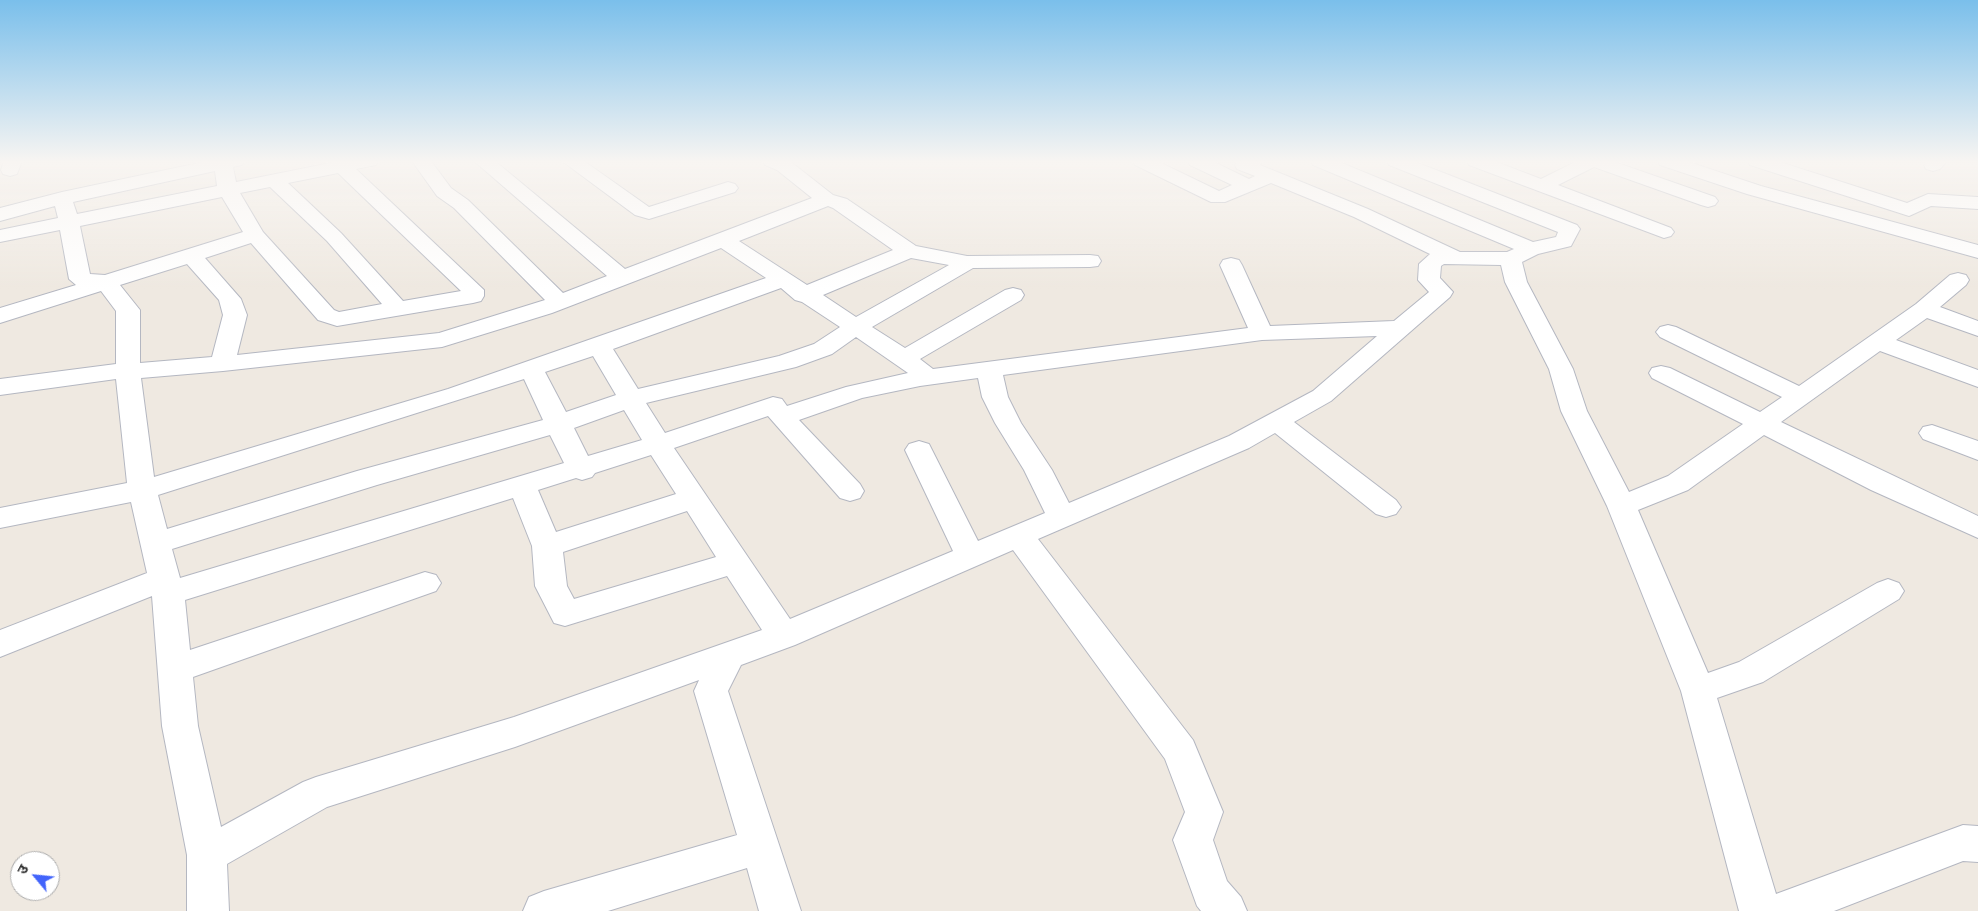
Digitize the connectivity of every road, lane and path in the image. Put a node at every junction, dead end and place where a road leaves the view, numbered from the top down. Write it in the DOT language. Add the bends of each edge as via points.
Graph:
graph roads {
  1 [pos="87,204"];
  2 [pos="118,204"];
  3 [pos="236,204"];
  4 [pos="299,204"];
  5 [pos="382,204"];
  6 [pos="460,204"];
  7 [pos="534,204"];
  8 [pos="631,204"];
  9 [pos="679,204"];
  10 [pos="817,204"];
  11 [pos="841,204"];
  12 [pos="1338,204"];
  13 [pos="1379,204"];
  14 [pos="1418,204"];
  15 [pos="1504,204"];
  16 [pos="1588,204"];
  17 [pos="1806,204"];
  18 [pos="1889,204"];
  19 [pos="1921,204"];
  20 [pos="65,210"];
  21 [pos="1361,213"];
  22 [pos="0,214"];
  23 [pos="1664,232"];
  24 [pos="256,235"];
  25 [pos="0,236"];
  26 [pos="723,240"];
  27 [pos="909,251"];
  28 [pos="1978,252"];
  29 [pos="1521,254"];
  30 [pos="192,256"];
  31 [pos="1456,258"];
  32 [pos="1090,261"];
  33 [pos="967,262"];
  34 [pos="1978,263"];
  35 [pos="1231,265"];
  36 [pos="622,278"];
  37 [pos="105,282"];
  38 [pos="1968,283"];
  39 [pos="792,287"];
  40 [pos="1013,295"];
  41 [pos="560,302"];
  42 [pos="1924,309"];
  43 [pos="399,310"];
  44 [pos="0,316"];
  45 [pos="855,327"];
  46 [pos="1401,328"];
  47 [pos="1978,329"];
  48 [pos="1668,332"];
  49 [pos="1262,333"];
  50 [pos="1878,342"];
  51 [pos="599,346"];
  52 [pos="904,358"];
  53 [pos="223,364"];
  54 [pos="531,369"];
  55 [pos="989,369"];
  56 [pos="128,370"];
  57 [pos="1661,373"];
  58 [pos="928,377"];
  59 [pos="1978,379"];
  60 [pos="0,387"];
  61 [pos="1802,397"];
  62 [pos="630,398"];
  63 [pos="782,417"];
  64 [pos="1276,421"];
  65 [pos="558,424"];
  66 [pos="1763,424"];
  67 [pos="1932,434"];
  68 [pos="658,444"];
  69 [pos="920,450"];
  70 [pos="1978,451"];
  71 [pos="581,469"];
  72 [pos="522,485"];
  73 [pos="142,490"];
  74 [pos="850,491"];
  75 [pos="694,499"];
  76 [pos="1622,506"];
  77 [pos="1386,507"];
  78 [pos="1062,517"];
  79 [pos="0,518"];
  80 [pos="1978,528"];
  81 [pos="1019,536"];
  82 [pos="155,543"];
  83 [pos="547,546"];
  84 [pos="970,556"];
  85 [pos="735,562"];
  86 [pos="425,583"];
  87 [pos="166,586"];
  88 [pos="1888,591"];
  89 [pos="783,636"];
  90 [pos="0,644"];
  91 [pos="729,655"];
  92 [pos="175,669"];
  93 [pos="1698,690"];
  94 [pos="1978,844"];
  95 [pos="759,846"];
  96 [pos="207,855"];
  97 [pos="208,911"];
  98 [pos="544,911"];
  99 [pos="780,911"];
  100 [pos="1226,911"];
  101 [pos="1760,911"];
  102 [pos="1783,911"];
  1 -- 20 [label="street"];
  2 -- 20 [label="street"];
  3 -- 24 [label="street"];
  4 -- 43 [label="street" via="334,237"];
  5 -- 43 [label="street" via="473,290 473,296"];
  6 -- 41 [label="street"];
  7 -- 36 [label="street"];
  8 -- 9 [label="street" via="649,213"];
  10 -- 26 [label="street"];
  11 -- 27 [label="street"];
  12 -- 21 [label="street"];
  13 -- 21 [label="street"];
  14 -- 29 [label="street"];
  15 -- 29 [label="street" via="1570,229 1564,242"];
  16 -- 23 [label="street"];
  17 -- 28 [label="street"];
  18 -- 19 [label="street" via="1909,210"];
  20 -- 22 [label="street"];
  20 -- 25 [label="street"];
  20 -- 37 [label="street" via="80,279"];
  21 -- 31 [label="street"];
  24 -- 30 [label="street"];
  24 -- 43 [label="street" via="326,316 338,319"];
  26 -- 36 [label="street"];
  26 -- 39 [label="street"];
  27 -- 33 [label="street"];
  27 -- 39 [label="street"];
  29 -- 31 [label="street"];
  29 -- 76 [label="street" via="1516,282 1561,369 1574,411"];
  30 -- 37 [label="street"];
  30 -- 53 [label="street" via="230,299 235,315"];
  31 -- 46 [label="street" via="1439,257 1430,264 1429,280 1442,292"];
  32 -- 33 [label="street"];
  33 -- 45 [label="street"];
  34 -- 38 [label="street"];
  35 -- 49 [label="street"];
  36 -- 41 [label="street"];
  37 -- 44 [label="street"];
  37 -- 56 [label="street" via="128,310"];
  38 -- 42 [label="street"];
  39 -- 45 [label="street"];
  39 -- 51 [label="street"];
  40 -- 52 [label="street"];
  41 -- 53 [label="street" via="442,340"];
  42 -- 47 [label="street"];
  42 -- 50 [label="street"];
  45 -- 52 [label="street"];
  45 -- 62 [label="street" via="823,349 787,362"];
  46 -- 49 [label="street"];
  46 -- 64 [label="street" via="1322,396"];
  48 -- 61 [label="street"];
  49 -- 55 [label="street"];
  50 -- 59 [label="street"];
  50 -- 61 [label="street"];
  51 -- 54 [label="street"];
  51 -- 62 [label="street"];
  52 -- 58 [label="street"];
  53 -- 56 [label="street"];
  54 -- 65 [label="street"];
  54 -- 73 [label="street"];
  55 -- 58 [label="street"];
  55 -- 78 [label="street" via="994,397"];
  56 -- 60 [label="street"];
  56 -- 73 [label="street"];
  57 -- 66 [label="street"];
  58 -- 63 [label="street" via="855,392"];
  61 -- 66 [label="street"];
  62 -- 65 [label="street"];
  62 -- 68 [label="street"];
  63 -- 68 [label="street" via="773,405"];
  63 -- 74 [label="street"];
  64 -- 77 [label="street"];
  64 -- 78 [label="street" via="1239,442"];
  65 -- 71 [label="street"];
  65 -- 82 [label="street" via="366,478"];
  66 -- 76 [label="street" via="1678,483"];
  66 -- 80 [label="street"];
  67 -- 70 [label="street"];
  68 -- 71 [label="street"];
  68 -- 75 [label="street"];
  69 -- 84 [label="street"];
  71 -- 72 [label="street"];
  72 -- 83 [label="street"];
  72 -- 87 [label="street"];
  73 -- 79 [label="street"];
  73 -- 82 [label="street"];
  75 -- 83 [label="street"];
  75 -- 85 [label="street"];
  76 -- 93 [label="street"];
  78 -- 81 [label="street"];
  81 -- 84 [label="street"];
  81 -- 100 [label="street" via="1180,751 1204,812 1193,840 1212,892"];
  82 -- 87 [label="street"];
  83 -- 85 [label="street" via="551,586 565,614"];
  84 -- 89 [label="street"];
  85 -- 89 [label="street"];
  86 -- 92 [label="street"];
  87 -- 90 [label="street"];
  87 -- 92 [label="street"];
  88 -- 93 [label="street" via="1751,672"];
  89 -- 91 [label="street"];
  91 -- 95 [label="street" via="711,691"];
  91 -- 96 [label="street" via="515,732 316,794"];
  92 -- 96 [label="street" via="180,726"];
  93 -- 101 [label="street"];
  94 -- 102 [label="street" via="1963,843"];
  95 -- 98 [label="street"];
  95 -- 99 [label="street"];
  96 -- 97 [label="street"];
}
